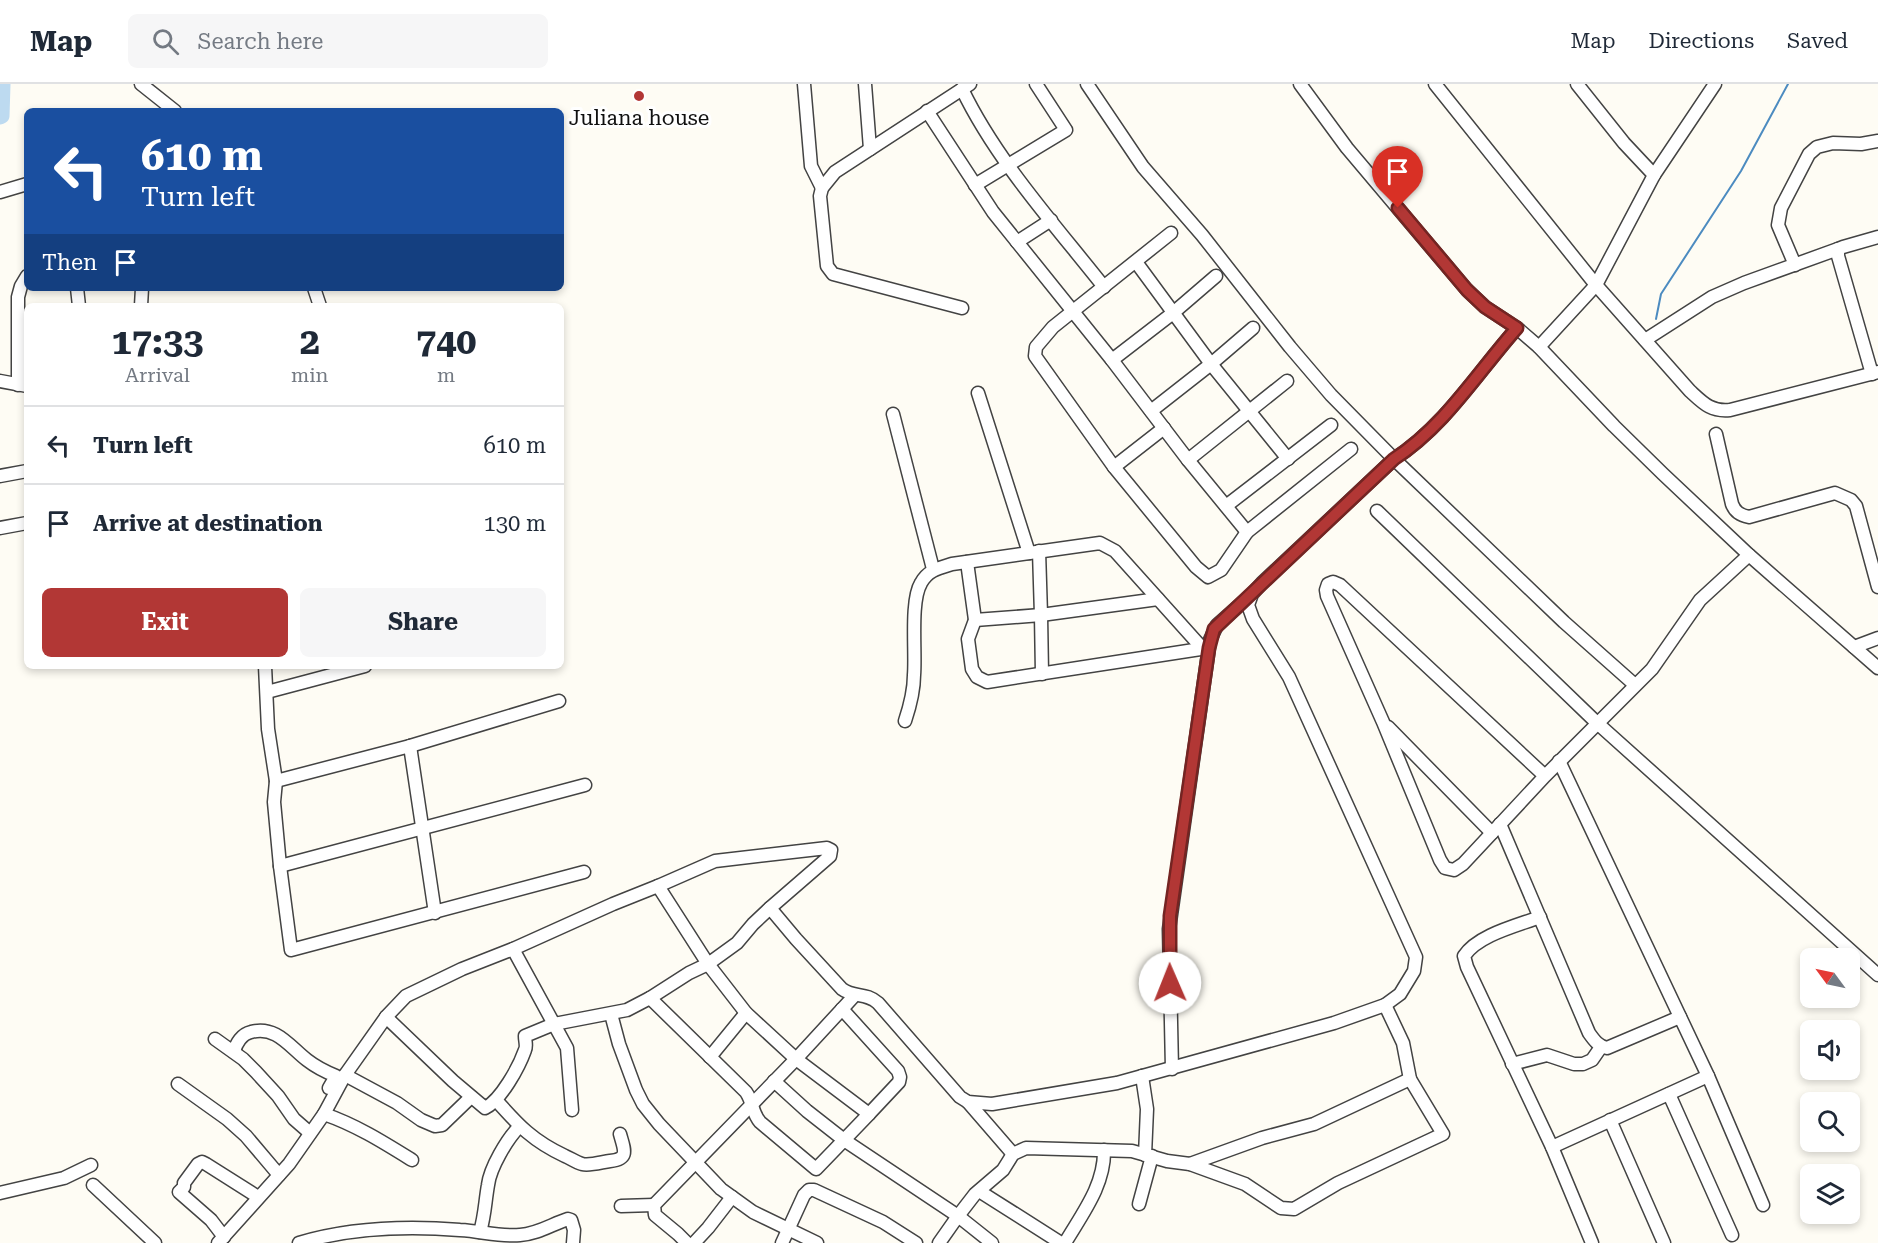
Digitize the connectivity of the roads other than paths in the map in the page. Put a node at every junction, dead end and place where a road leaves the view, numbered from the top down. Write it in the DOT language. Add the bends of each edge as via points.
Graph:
graph roads {
  1 [pos="141,84"];
  2 [pos="804,84"];
  3 [pos="865,84"];
  4 [pos="1036,84"];
  5 [pos="1088,84"];
  6 [pos="1300,84"];
  7 [pos="1435,84"];
  8 [pos="1576,84"];
  9 [pos="1715,84"];
  10 [pos="966,87"];
  11 [pos="171,108"];
  12 [pos="927,111"];
  13 [pos="1878,141"];
  14 [pos="870,149"];
  15 [pos="1009,166"];
  16 [pos="1654,175"];
  17 [pos="24,185"];
  18 [pos="975,185"];
  19 [pos="822,188"];
  20 [pos="0,192"];
  21 [pos="1051,220"];
  22 [pos="1171,232"];
  23 [pos="1878,237"];
  24 [pos="1017,242"];
  25 [pos="1839,249"];
  26 [pos="1136,262"];
  27 [pos="1795,265"];
  28 [pos="1216,276"];
  29 [pos="24,281"];
  30 [pos="1596,285"];
  31 [pos="1104,287"];
  32 [pos="962,308"];
  33 [pos="1072,312"];
  34 [pos="1173,313"];
  35 [pos="1253,328"];
  36 [pos="1517,328"];
  37 [pos="1645,340"];
  38 [pos="1539,347"];
  39 [pos="1112,360"];
  40 [pos="1211,364"];
  41 [pos="1875,373"];
  42 [pos="0,381"];
  43 [pos="1287,381"];
  44 [pos="23,386"];
  45 [pos="978,393"];
  46 [pos="1151,411"];
  47 [pos="1249,411"];
  48 [pos="893,414"];
  49 [pos="1331,425"];
  50 [pos="1164,428"];
  51 [pos="1716,434"];
  52 [pos="1351,449"];
  53 [pos="1288,459"];
  54 [pos="1394,459"];
  55 [pos="1188,460"];
  56 [pos="1114,467"];
  57 [pos="24,472"];
  58 [pos="0,476"];
  59 [pos="1226,506"];
  60 [pos="1377,511"];
  61 [pos="24,524"];
  62 [pos="0,528"];
  63 [pos="1247,532"];
  64 [pos="1034,552"];
  65 [pos="1749,555"];
  66 [pos="967,562"];
  67 [pos="933,569"];
  68 [pos="1878,586"];
  69 [pos="1252,594"];
  70 [pos="1158,599"];
  71 [pos="1041,615"];
  72 [pos="975,620"];
  73 [pos="1878,638"];
  74 [pos="1854,647"];
  75 [pos="1206,649"];
  76 [pos="1878,668"];
  77 [pos="265,669"];
  78 [pos="353,669"];
  79 [pos="1042,674"];
  80 [pos="1635,685"];
  81 [pos="267,693"];
  82 [pos="559,701"];
  83 [pos="905,721"];
  84 [pos="1383,722"];
  85 [pos="1596,722"];
  86 [pos="410,746"];
  87 [pos="1559,761"];
  88 [pos="1545,776"];
  89 [pos="276,781"];
  90 [pos="585,785"];
  91 [pos="422,827"];
  92 [pos="1496,828"];
  93 [pos="280,866"];
  94 [pos="584,872"];
  95 [pos="658,886"];
  96 [pos="771,908"];
  97 [pos="435,913"];
  98 [pos="1540,917"];
  99 [pos="513,949"];
  100 [pos="708,964"];
  101 [pos="1878,975"];
  102 [pos="855,995"];
  103 [pos="650,998"];
  104 [pos="1384,1005"];
  105 [pos="842,1009"];
  106 [pos="746,1013"];
  107 [pos="611,1014"];
  108 [pos="386,1017"];
  109 [pos="1680,1017"];
  110 [pos="554,1024"];
  111 [pos="215,1039"];
  112 [pos="1601,1047"];
  113 [pos="234,1052"];
  114 [pos="710,1057"];
  115 [pos="796,1059"];
  116 [pos="1512,1064"];
  117 [pos="1172,1069"];
  118 [pos="345,1075"];
  119 [pos="1142,1076"];
  120 [pos="1708,1076"];
  121 [pos="1410,1079"];
  122 [pos="774,1081"];
  123 [pos="178,1084"];
  124 [pos="1669,1094"];
  125 [pos="471,1097"];
  126 [pos="496,1100"];
  127 [pos="330,1101"];
  128 [pos="753,1102"];
  129 [pos="968,1102"];
  130 [pos="572,1110"];
  131 [pos="324,1114"];
  132 [pos="869,1114"];
  133 [pos="1610,1120"];
  134 [pos="519,1127"];
  135 [pos="310,1133"];
  136 [pos="620,1134"];
  137 [pos="844,1140"];
  138 [pos="1552,1148"];
  139 [pos="1104,1150"];
  140 [pos="1013,1154"];
  141 [pos="1149,1156"];
  142 [pos="412,1160"];
  143 [pos="696,1162"];
  144 [pos="1190,1164"];
  145 [pos="91,1166"];
  146 [pos="279,1175"];
  147 [pos="93,1185"];
  148 [pos="979,1191"];
  149 [pos="0,1193"];
  150 [pos="258,1197"];
  151 [pos="732,1197"];
  152 [pos="1139,1204"];
  153 [pos="654,1205"];
  154 [pos="1763,1205"];
  155 [pos="621,1206"];
  156 [pos="958,1216"];
  157 [pos="788,1230"];
  158 [pos="480,1232"];
  159 [pos="1732,1234"];
  160 [pos="221,1240"];
  161 [pos="155,1243"];
  162 [pos="299,1243"];
  163 [pos="573,1243"];
  164 [pos="687,1243"];
  165 [pos="694,1243"];
  166 [pos="782,1243"];
  167 [pos="817,1243"];
  168 [pos="916,1243"];
  169 [pos="939,1243"];
  170 [pos="992,1243"];
  171 [pos="1063,1243"];
  172 [pos="1592,1243"];
  173 [pos="1665,1243"];
  1 -- 11 [label="street"];
  2 -- 19 [label="street" via="811,166"];
  3 -- 14 [label="street"];
  4 -- 15 [label="street" via="1066,130"];
  5 -- 54 [label="street" via="1143,167 1324,387"];
  6 -- 36 [label="street" via="1347,148 1467,290"];
  7 -- 30 [label="street"];
  8 -- 16 [label="street"];
  9 -- 16 [label="street"];
  10 -- 12 [label="street"];
  10 -- 15 [label="street" via="972,108"];
  12 -- 14 [label="street"];
  12 -- 18 [label="street"];
  13 -- 27 [label="street" via="1833,143 1817,147 1809,154 1781,208 1778,225"];
  14 -- 19 [label="street" via="835,172"];
  15 -- 18 [label="street"];
  15 -- 21 [label="street"];
  16 -- 30 [label="street"];
  17 -- 20 [label="street"];
  18 -- 24 [label="street"];
  19 -- 32 [label="street" via="827,266 833,274"];
  21 -- 24 [label="street"];
  21 -- 31 [label="street"];
  22 -- 26 [label="street"];
  23 -- 25 [label="street"];
  24 -- 33 [label="street"];
  25 -- 27 [label="street"];
  25 -- 41 [label="street"];
  26 -- 31 [label="street"];
  26 -- 34 [label="street"];
  27 -- 37 [label="street" via="1712,297"];
  28 -- 34 [label="street"];
  29 -- 44 [label="street" via="18,297"];
  30 -- 37 [label="street"];
  30 -- 38 [label="street"];
  31 -- 33 [label="street"];
  33 -- 39 [label="street"];
  33 -- 56 [label="street" via="1039,343 1035,356"];
  34 -- 39 [label="street"];
  34 -- 40 [label="street"];
  35 -- 40 [label="street"];
  36 -- 38 [label="street"];
  36 -- 54 [label="street" via="1434,427"];
  37 -- 41 [label="street" via="1690,391 1720,411"];
  38 -- 65 [label="street" via="1614,426"];
  39 -- 46 [label="street"];
  40 -- 46 [label="street"];
  40 -- 47 [label="street"];
  42 -- 44 [label="street"];
  43 -- 47 [label="street"];
  45 -- 64 [label="street"];
  46 -- 50 [label="street"];
  47 -- 53 [label="street"];
  47 -- 55 [label="street"];
  48 -- 67 [label="street"];
  49 -- 53 [label="street"];
  50 -- 55 [label="street"];
  50 -- 56 [label="street"];
  51 -- 68 [label="street" via="1732,504 1740,514 1749,517 1835,493 1851,500"];
  52 -- 63 [label="street"];
  53 -- 59 [label="street"];
  54 -- 69 [label="street"];
  54 -- 80 [label="street"];
  55 -- 59 [label="street"];
  56 -- 63 [label="street" via="1208,577 1221,570"];
  57 -- 58 [label="street"];
  59 -- 63 [label="street"];
  60 -- 85 [label="street"];
  61 -- 62 [label="street"];
  64 -- 66 [label="street"];
  64 -- 70 [label="street" via="1107,545"];
  64 -- 71 [label="street"];
  65 -- 74 [label="street"];
  65 -- 80 [label="street" via="1700,600 1652,669"];
  66 -- 67 [label="street"];
  66 -- 72 [label="street"];
  67 -- 83 [label="street" via="916,595 914,679"];
  69 -- 75 [label="street" via="1217,625"];
  69 -- 104 [label="street" via="1248,605 1253,619 1289,677 1416,957 1414,971 1401,994"];
  70 -- 71 [label="street"];
  70 -- 75 [label="street"];
  71 -- 72 [label="street"];
  71 -- 79 [label="street"];
  72 -- 79 [label="street" via="968,639 972,669 977,677 987,682"];
  73 -- 74 [label="street"];
  74 -- 76 [label="street"];
  75 -- 79 [label="street"];
  75 -- 117 [label="street" via="1169,929"];
  77 -- 81 [label="street"];
  78 -- 81 [label="street"];
  80 -- 85 [label="street"];
  81 -- 89 [label="street"];
  82 -- 86 [label="street"];
  84 -- 88 [label="street" via="1327,596 1328,584 1333,582"];
  84 -- 92 [label="street"];
  84 -- 92 [label="street" via="1445,868 1454,870 1463,864"];
  85 -- 87 [label="street"];
  85 -- 101 [label="street"];
  86 -- 89 [label="street"];
  86 -- 91 [label="street"];
  87 -- 88 [label="street"];
  87 -- 109 [label="street"];
  88 -- 92 [label="street"];
  89 -- 93 [label="street"];
  90 -- 91 [label="street"];
  91 -- 93 [label="street"];
  91 -- 97 [label="street"];
  92 -- 98 [label="street"];
  93 -- 97 [label="street" via="291,950"];
  94 -- 97 [label="street"];
  95 -- 96 [label="street" via="715,861 831,850 830,856"];
  95 -- 99 [label="street"];
  95 -- 100 [label="street"];
  96 -- 100 [label="street" via="737,943"];
  96 -- 102 [label="street" via="842,989"];
  98 -- 112 [label="street" via="1589,1033"];
  98 -- 116 [label="street" via="1479,941 1464,956"];
  99 -- 108 [label="street" via="406,996"];
  99 -- 110 [label="street"];
  100 -- 103 [label="street"];
  100 -- 106 [label="street"];
  102 -- 105 [label="street"];
  102 -- 129 [label="street" via="878,1003"];
  103 -- 107 [label="street"];
  103 -- 114 [label="street"];
  104 -- 117 [label="street"];
  104 -- 121 [label="street" via="1403,1043"];
  105 -- 115 [label="street"];
  105 -- 132 [label="street" via="900,1077"];
  106 -- 114 [label="street"];
  106 -- 115 [label="street"];
  107 -- 110 [label="street"];
  107 -- 143 [label="street" via="627,1069 644,1104"];
  108 -- 118 [label="street"];
  108 -- 125 [label="street"];
  109 -- 112 [label="street" via="1607,1048"];
  109 -- 120 [label="street"];
  110 -- 126 [label="street" via="525,1036 526,1048"];
  110 -- 130 [label="street" via="567,1048"];
  111 -- 113 [label="street"];
  112 -- 116 [label="street" via="1592,1060 1582,1064 1547,1055"];
  113 -- 127 [label="street" via="245,1034 273,1032 309,1062 336,1076 328,1090"];
  113 -- 135 [label="street"];
  114 -- 128 [label="street"];
  115 -- 122 [label="street"];
  115 -- 132 [label="street"];
  116 -- 138 [label="street"];
  117 -- 119 [label="street"];
  118 -- 125 [label="street" via="435,1126 442,1125"];
  118 -- 127 [label="street"];
  119 -- 129 [label="street" via="992,1104"];
  119 -- 141 [label="street"];
  120 -- 124 [label="street"];
  120 -- 154 [label="street"];
  121 -- 144 [label="street" via="1314,1124"];
  121 -- 144 [label="street" via="1443,1134 1338,1183 1294,1209 1281,1208 1245,1184"];
  122 -- 128 [label="street"];
  122 -- 137 [label="street"];
  123 -- 146 [label="street" via="246,1136"];
  124 -- 133 [label="street"];
  124 -- 159 [label="street"];
  125 -- 126 [label="street" via="485,1108"];
  126 -- 134 [label="street"];
  127 -- 131 [label="street"];
  128 -- 137 [label="street" via="760,1122 816,1169"];
  128 -- 143 [label="street"];
  129 -- 140 [label="street"];
  131 -- 135 [label="street"];
  131 -- 142 [label="street" via="344,1120"];
  132 -- 137 [label="street"];
  133 -- 138 [label="street"];
  133 -- 173 [label="street"];
  134 -- 136 [label="street" via="544,1146 583,1164 623,1156"];
  134 -- 158 [label="street" via="508,1138 490,1177"];
  135 -- 146 [label="street"];
  137 -- 156 [label="street"];
  138 -- 172 [label="street"];
  139 -- 140 [label="street" via="1026,1148"];
  139 -- 141 [label="street"];
  139 -- 171 [label="street" via="1094,1192"];
  140 -- 148 [label="street" via="1003,1170"];
  141 -- 144 [label="street"];
  141 -- 152 [label="street"];
  143 -- 151 [label="street"];
  143 -- 153 [label="street"];
  145 -- 149 [label="street" via="64,1178"];
  146 -- 150 [label="street"];
  147 -- 161 [label="street"];
  148 -- 156 [label="street"];
  148 -- 171 [label="street"];
  150 -- 160 [label="street"];
  150 -- 160 [label="street" via="206,1164 198,1164 179,1192 211,1220"];
  151 -- 157 [label="street"];
  151 -- 165 [label="street"];
  153 -- 155 [label="street"];
  153 -- 164 [label="street" via="655,1215"];
  156 -- 169 [label="street"];
  156 -- 170 [label="street"];
  157 -- 166 [label="street"];
  157 -- 167 [label="street"];
  157 -- 168 [label="street" via="804,1195 814,1190 883,1222"];
  158 -- 162 [label="street" via="415,1228 352,1232"];
  158 -- 163 [label="street" via="521,1235 568,1219 574,1230"];
}
